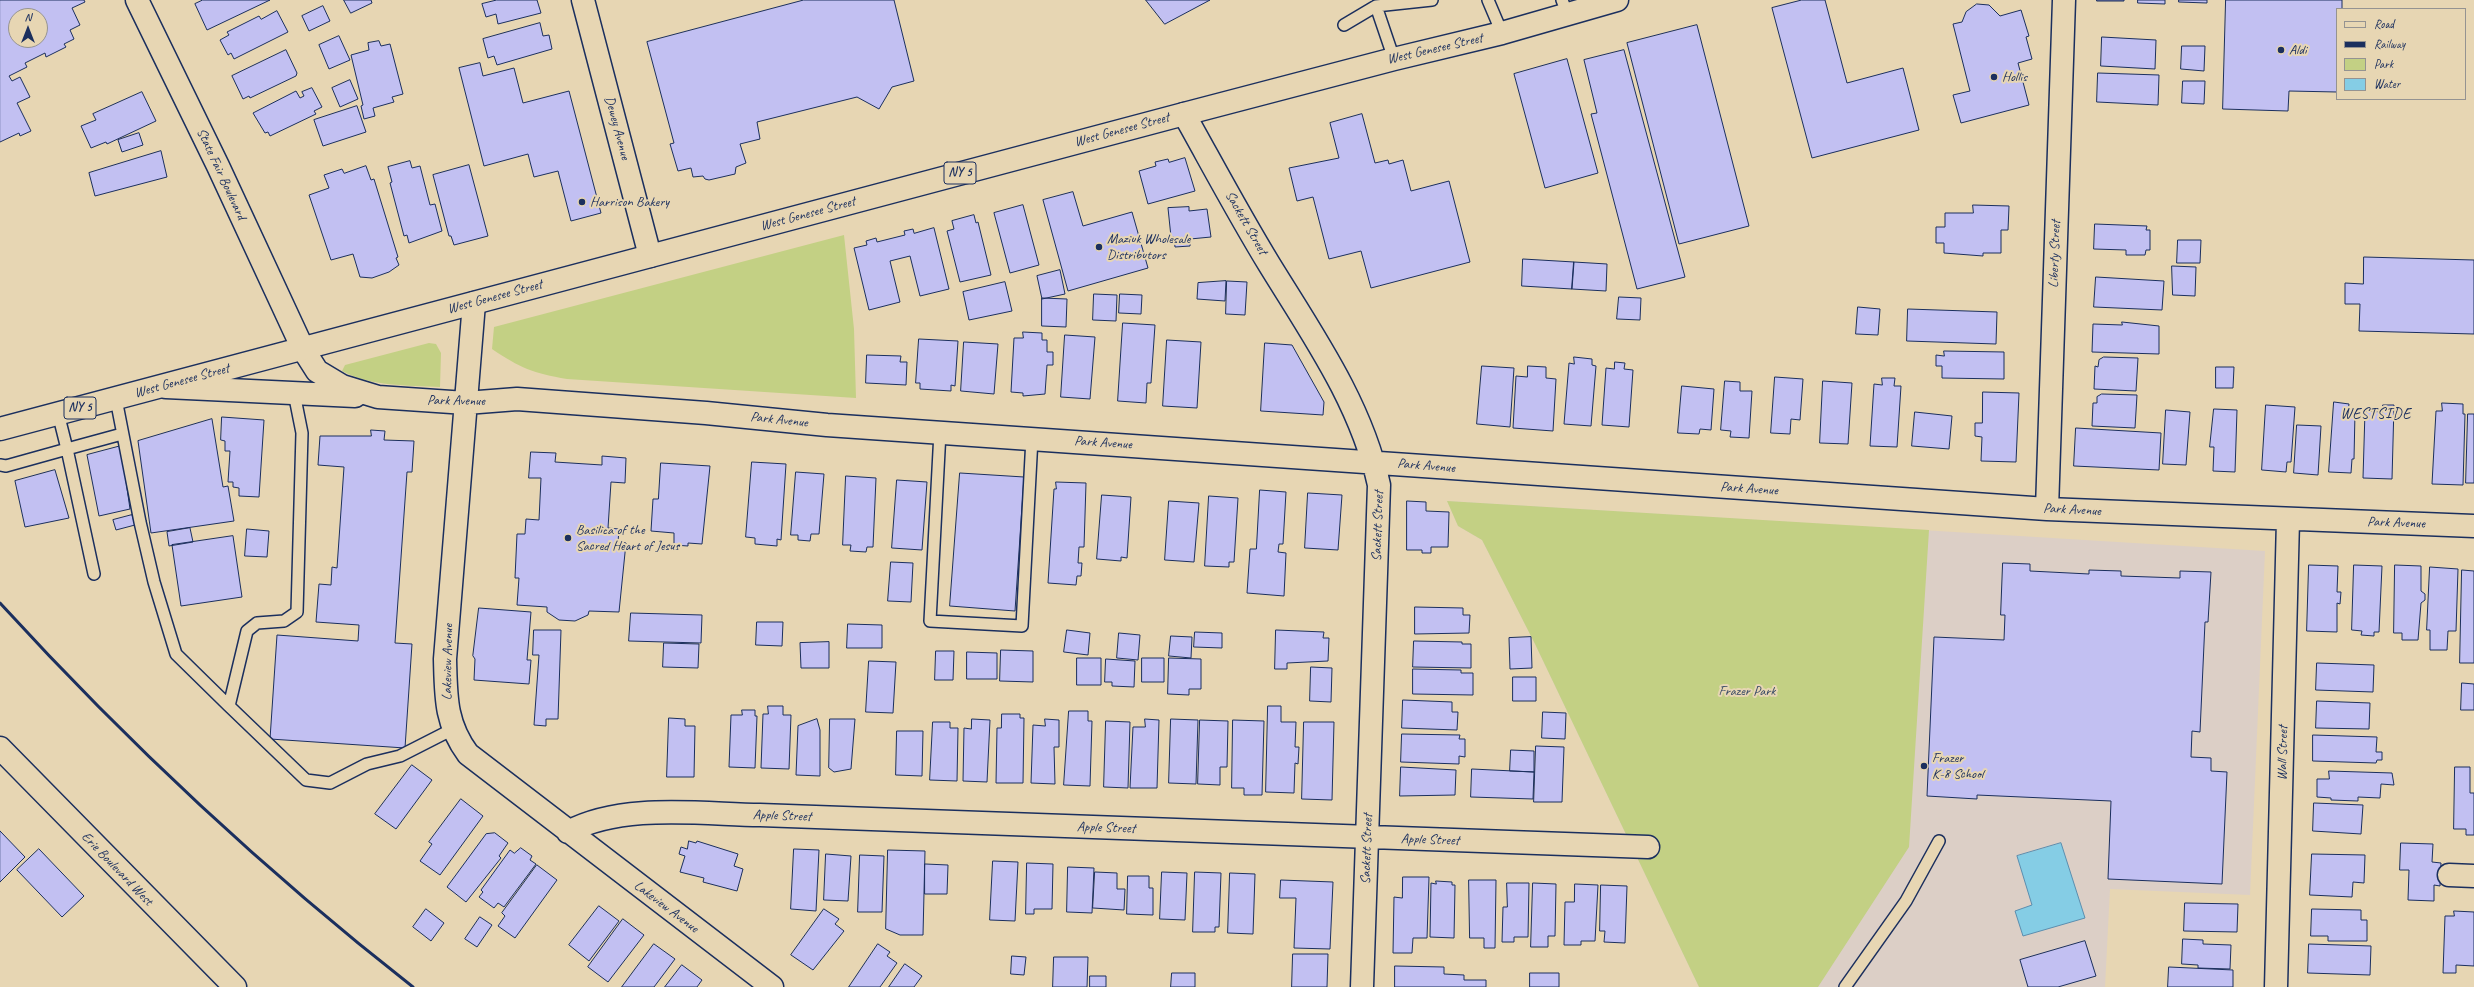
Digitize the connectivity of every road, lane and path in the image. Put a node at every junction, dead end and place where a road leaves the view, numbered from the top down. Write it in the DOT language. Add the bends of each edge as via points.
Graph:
graph roads {
  1 [pos="137,0"];
  2 [pos="583,0"];
  3 [pos="1432,0"];
  4 [pos="1488,0"];
  5 [pos="1617,0"];
  6 [pos="2064,0"];
  7 [pos="1376,6"];
  8 [pos="1565,7"];
  9 [pos="1344,25"];
  10 [pos="1502,33"];
  11 [pos="1394,59"];
  12 [pos="1184,114"];
  13 [pos="650,256"];
  14 [pos="474,303"];
  15 [pos="303,349"];
  16 [pos="161,387"];
  17 [pos="294,393"];
  18 [pos="378,397"];
  19 [pos="116,399"];
  20 [pos="466,403"];
  21 [pos="58,413"];
  22 [pos="0,429"];
  23 [pos="940,432"];
  24 [pos="122,434"];
  25 [pos="1032,438"];
  26 [pos="67,449"];
  27 [pos="1374,461"];
  28 [pos="0,465"];
  29 [pos="2047,509"];
  30 [pos="2288,520"];
  31 [pos="2474,526"];
  32 [pos="94,574"];
  33 [pos="228,706"];
  34 [pos="453,729"];
  35 [pos="0,748"];
  36 [pos="568,832"];
  37 [pos="1368,838"];
  38 [pos="1939,841"];
  39 [pos="1648,847"];
  40 [pos="2449,875"];
  41 [pos="2474,876"];
  42 [pos="235,987"];
  43 [pos="772,987"];
  44 [pos="1362,987"];
  45 [pos="1845,987"];
  46 [pos="2276,987"];
  1 -- 15 [label="street, State Fair Boulevard"];
  2 -- 13 [label="street, Dewey Avenue"];
  3 -- 7 [label="lane"];
  4 -- 10 [label="lane"];
  5 -- 8 [label="street, West Genesee Street / NY 5"];
  6 -- 29 [label="street, Liberty Street"];
  7 -- 9 [label="lane"];
  7 -- 11 [label="lane"];
  8 -- 10 [label="street, West Genesee Street / NY 5"];
  10 -- 11 [label="street, West Genesee Street / NY 5"];
  11 -- 12 [label="street, West Genesee Street / NY 5"];
  12 -- 13 [label="street, West Genesee Street / NY 5"];
  12 -- 27 [label="street, Sackett Street" via="1328,362 1360,422"];
  13 -- 14 [label="street, West Genesee Street / NY 5"];
  14 -- 15 [label="street, West Genesee Street / NY 5"];
  14 -- 20 [label="street, Lakeview Avenue"];
  15 -- 16 [label="street, West Genesee Street / NY 5"];
  15 -- 18 [label="street, Park Avenue" via="317,371 342,386"];
  16 -- 17 [label="street, Park Avenue"];
  16 -- 19 [label="street, West Genesee Street / NY 5"];
  17 -- 18 [label="street, Park Avenue"];
  17 -- 33 [label="lane" via="302,433 297,612 284,621 257,623 246,631"];
  18 -- 20 [label="street, Park Avenue"];
  19 -- 21 [label="street, West Genesee Street / NY 5"];
  19 -- 24 [label="lane"];
  20 -- 23 [label="street, Park Avenue" via="517,400"];
  20 -- 34 [label="street, Lakeview Avenue" via="445,659 447,709"];
  21 -- 22 [label="street, West Genesee Street / NY 5"];
  21 -- 26 [label="lane"];
  23 -- 25 [label="street, Park Avenue"];
  23 -- 25 [label="lane" via="930,621 1022,626"];
  24 -- 26 [label="lane"];
  24 -- 33 [label="lane" via="154,582 176,654"];
  25 -- 27 [label="street, Park Avenue"];
  26 -- 28 [label="lane" via="6,466"];
  26 -- 32 [label="lane"];
  27 -- 29 [label="street, Park Avenue" via="1566,477"];
  27 -- 37 [label="street, Sackett Street" via="1379,485"];
  29 -- 30 [label="street, Park Avenue"];
  30 -- 31 [label="street, Park Avenue"];
  30 -- 46 [label="street, Wall Street"];
  33 -- 34 [label="lane" via="306,780 330,783 367,764 400,756"];
  34 -- 36 [label="street, Lakeview Avenue" via="468,754"];
  35 -- 42 [label="street, Erie Boulevard West"];
  36 -- 37 [label="street, Apple Street" via="608,816 647,814 760,815"];
  36 -- 43 [label="street, Lakeview Avenue"];
  37 -- 39 [label="street, Apple Street"];
  37 -- 44 [label="street, Sackett Street"];
  38 -- 45 [label="lane" via="1906,901"];
  40 -- 41 [label="street"];
}
